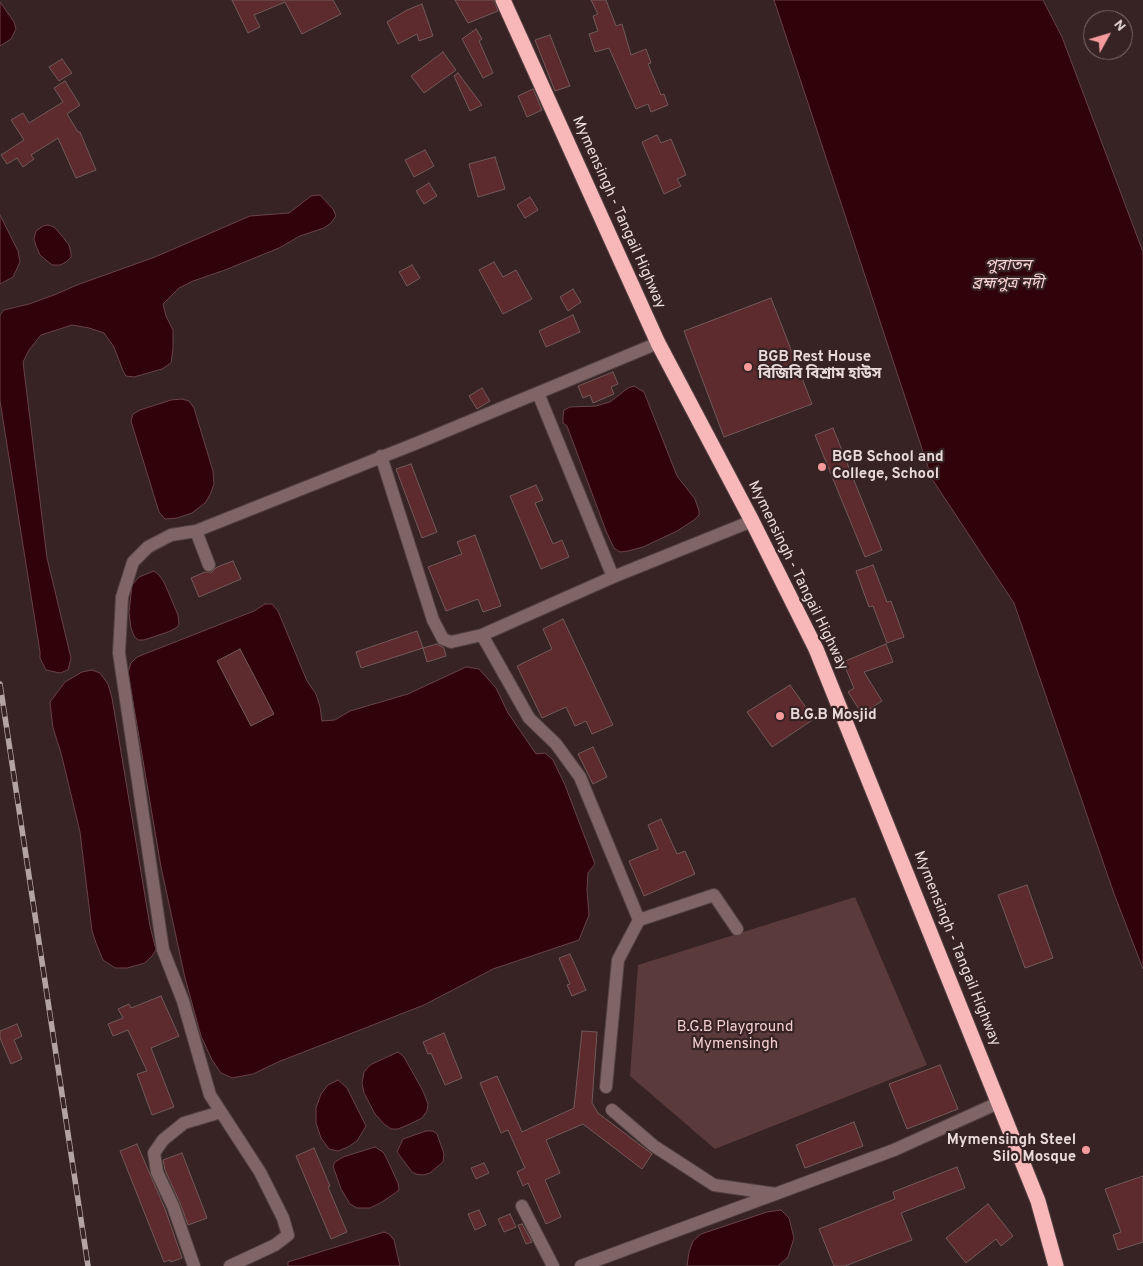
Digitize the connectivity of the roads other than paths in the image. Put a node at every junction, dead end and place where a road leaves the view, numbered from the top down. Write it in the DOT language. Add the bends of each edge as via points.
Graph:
graph roads {
  1 [pos="503,0"];
  2 [pos="658,343"];
  3 [pos="538,393"];
  4 [pos="381,456"];
  5 [pos="752,522"];
  6 [pos="196,531"];
  7 [pos="209,565"];
  8 [pos="613,576"];
  9 [pos="482,635"];
  10 [pos="639,920"];
  11 [pos="737,929"];
  12 [pos="606,1087"];
  13 [pos="998,1103"];
  14 [pos="612,1110"];
  15 [pos="221,1112"];
  16 [pos="776,1194"];
  17 [pos="522,1206"];
  18 [pos="194,1266"];
  19 [pos="230,1266"];
  20 [pos="553,1266"];
  21 [pos="581,1266"];
  22 [pos="1056,1266"];
  1 -- 2 [label="highway, Mymensingh - Tangail Highway"];
  2 -- 3 [label="street"];
  2 -- 5 [label="highway, Mymensingh - Tangail Highway"];
  3 -- 4 [label="street"];
  3 -- 8 [label="street"];
  4 -- 6 [label="street"];
  4 -- 9 [label="street" via="433,620 443,639 451,642"];
  5 -- 8 [label="street"];
  5 -- 13 [label="highway, Mymensingh - Tangail Highway" via="816,649"];
  6 -- 7 [label="street"];
  6 -- 15 [label="street" via="171,535 148,546 133,562 122,597 119,653 163,950 183,1001 210,1095"];
  8 -- 9 [label="street"];
  9 -- 10 [label="street" via="529,718 556,744 580,778"];
  10 -- 11 [label="street" via="714,895"];
  10 -- 12 [label="street" via="618,960"];
  13 -- 16 [label="street" via="894,1150"];
  13 -- 22 [label="highway, Mymensingh - Tangail Highway" via="1038,1201"];
  14 -- 16 [label="street" via="654,1146 714,1184"];
  15 -- 18 [label="street" via="184,1123 163,1140 154,1153 157,1172"];
  15 -- 19 [label="street" via="260,1172 284,1218 288,1235 275,1245"];
  16 -- 21 [label="street"];
  17 -- 20 [label="street"];
}
